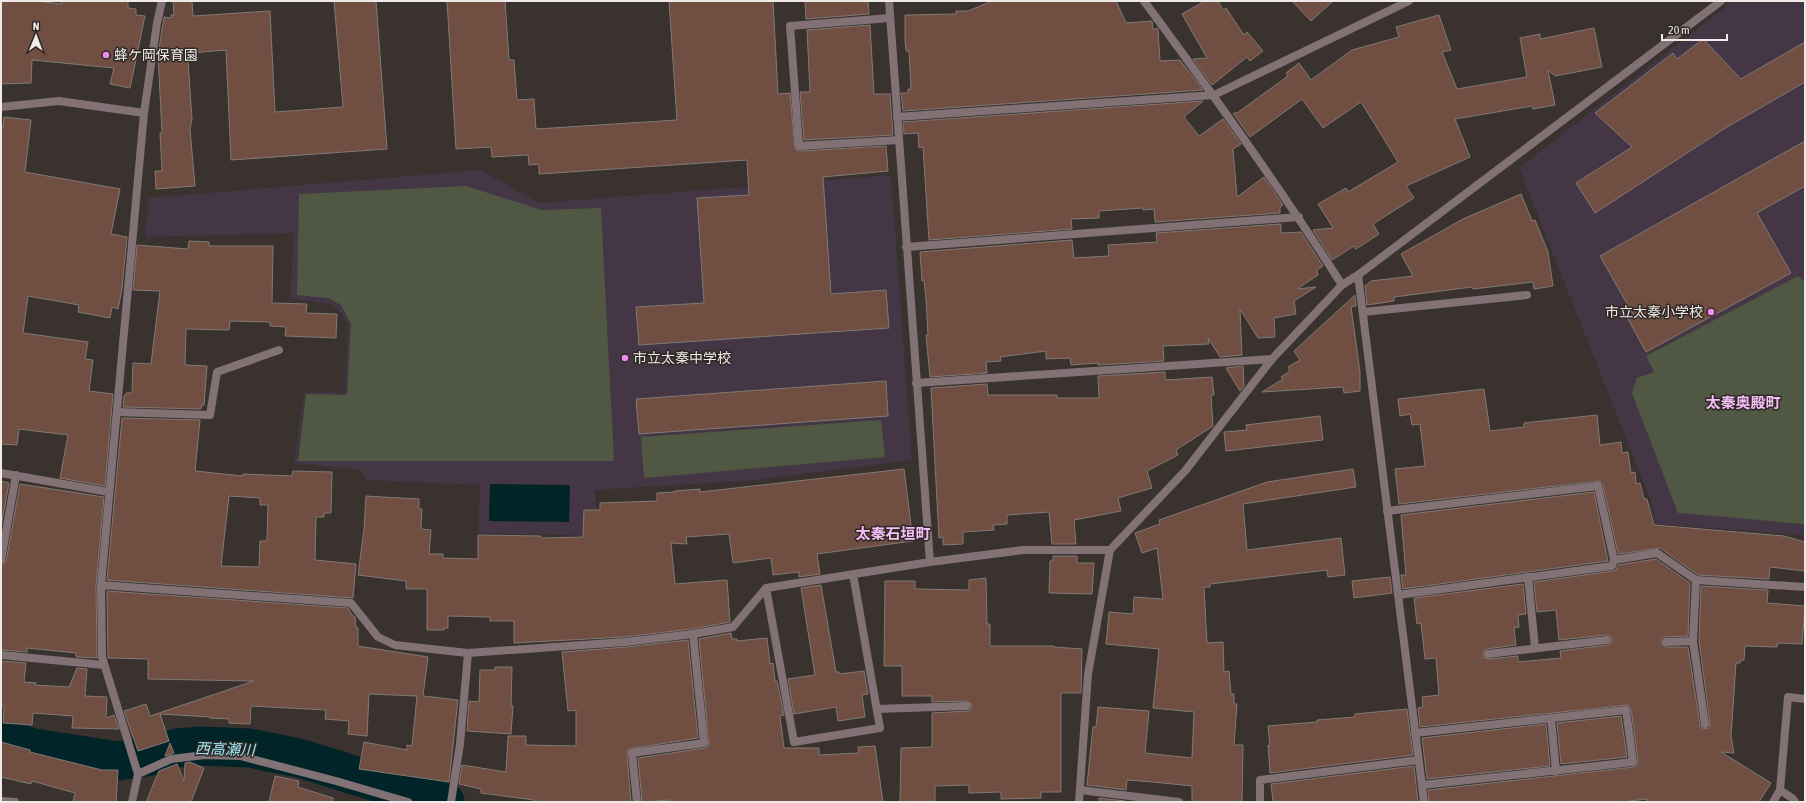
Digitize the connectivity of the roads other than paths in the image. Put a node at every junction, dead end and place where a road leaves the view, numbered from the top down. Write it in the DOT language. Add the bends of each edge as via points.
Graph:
graph roads {
  1 [pos="162,1"];
  2 [pos="889,1"];
  3 [pos="1144,1"];
  4 [pos="1409,1"];
  5 [pos="1721,1"];
  6 [pos="890,18"];
  7 [pos="1214,96"];
  8 [pos="1,107"];
  9 [pos="144,113"];
  10 [pos="897,117"];
  11 [pos="898,140"];
  12 [pos="1299,217"];
  13 [pos="906,247"];
  14 [pos="1358,275"];
  15 [pos="1342,285"];
  16 [pos="1527,295"];
  17 [pos="1363,312"];
  18 [pos="279,350"];
  19 [pos="1272,359"];
  20 [pos="916,383"];
  21 [pos="116,412"];
  22 [pos="1,473"];
  23 [pos="16,476"];
  24 [pos="109,492"];
  25 [pos="1387,511"];
  26 [pos="1110,550"];
  27 [pos="1,560"];
  28 [pos="1614,560"];
  29 [pos="930,562"];
  30 [pos="853,574"];
  31 [pos="1528,578"];
  32 [pos="1696,580"];
  33 [pos="101,585"];
  34 [pos="1805,587"];
  35 [pos="766,588"];
  36 [pos="1398,595"];
  37 [pos="693,634"];
  38 [pos="1607,640"];
  39 [pos="1693,640"];
  40 [pos="1666,642"];
  41 [pos="1535,648"];
  42 [pos="468,653"];
  43 [pos="1488,654"];
  44 [pos="1,655"];
  45 [pos="104,665"];
  46 [pos="1805,699"];
  47 [pos="967,706"];
  48 [pos="877,709"];
  49 [pos="1551,718"];
  50 [pos="1705,724"];
  51 [pos="1415,733"];
  52 [pos="1418,760"];
  53 [pos="137,770"];
  54 [pos="1556,771"];
  55 [pos="1422,785"];
  56 [pos="1080,790"];
  57 [pos="1780,790"];
  58 [pos="1,801"];
  59 [pos="15,802"];
  60 [pos="132,802"];
  61 [pos="408,802"];
  62 [pos="451,802"];
  63 [pos="637,802"];
  64 [pos="1079,802"];
  65 [pos="1180,802"];
  66 [pos="1260,802"];
  67 [pos="1424,802"];
  68 [pos="1773,802"];
  69 [pos="1795,802"];
  1 -- 9 [label="street"];
  2 -- 6 [label="street"];
  3 -- 7 [label="street"];
  4 -- 7 [label="street"];
  5 -- 14 [label="street"];
  6 -- 10 [label="street"];
  6 -- 11 [label="street" via="790,26 799,146"];
  7 -- 10 [label="street"];
  7 -- 12 [label="street"];
  8 -- 9 [label="street" via="59,100"];
  9 -- 21 [label="street"];
  10 -- 11 [label="street"];
  11 -- 13 [label="street"];
  12 -- 13 [label="street"];
  12 -- 15 [label="street"];
  13 -- 20 [label="street"];
  14 -- 15 [label="street"];
  14 -- 17 [label="street"];
  15 -- 19 [label="street"];
  16 -- 17 [label="street"];
  17 -- 25 [label="street"];
  18 -- 21 [label="street" via="217,372 210,415"];
  19 -- 20 [label="street"];
  19 -- 26 [label="street" via="1185,471"];
  20 -- 29 [label="street"];
  21 -- 24 [label="street"];
  22 -- 23 [label="street"];
  23 -- 24 [label="street"];
  23 -- 27 [label="street"];
  24 -- 33 [label="street"];
  25 -- 28 [label="street" via="1598,486"];
  25 -- 36 [label="street"];
  26 -- 29 [label="street" via="1023,550"];
  26 -- 56 [label="street" via="1088,674"];
  28 -- 31 [label="street" via="1612,566"];
  28 -- 32 [label="street" via="1657,553"];
  29 -- 30 [label="street"];
  30 -- 35 [label="street"];
  30 -- 48 [label="street"];
  31 -- 36 [label="street"];
  31 -- 41 [label="street"];
  32 -- 34 [label="street"];
  32 -- 39 [label="street"];
  33 -- 42 [label="street" via="351,603 378,637 395,645"];
  33 -- 45 [label="street"];
  35 -- 37 [label="street" via="733,627"];
  35 -- 48 [label="street" via="794,742 880,728"];
  36 -- 51 [label="street"];
  37 -- 42 [label="street" via="625,642"];
  37 -- 63 [label="street" via="704,743 632,754"];
  38 -- 41 [label="street"];
  39 -- 40 [label="street"];
  39 -- 50 [label="street"];
  41 -- 43 [label="street"];
  42 -- 62 [label="street" via="460,744"];
  44 -- 45 [label="street"];
  45 -- 53 [label="street"];
  46 -- 57 [label="street" via="1788,697"];
  47 -- 48 [label="street"];
  49 -- 51 [label="street"];
  49 -- 54 [label="street"];
  49 -- 54 [label="street" via="1626,710 1633,762"];
  51 -- 52 [label="street"];
  52 -- 55 [label="street"];
  52 -- 66 [label="street" via="1260,780"];
  53 -- 60 [label="street"];
  53 -- 61 [label="street" via="171,759 205,755 240,756"];
  54 -- 55 [label="street"];
  55 -- 67 [label="street"];
  56 -- 64 [label="street"];
  56 -- 65 [label="street"];
  57 -- 68 [label="street"];
  57 -- 69 [label="street"];
  58 -- 59 [label="street"];
}
